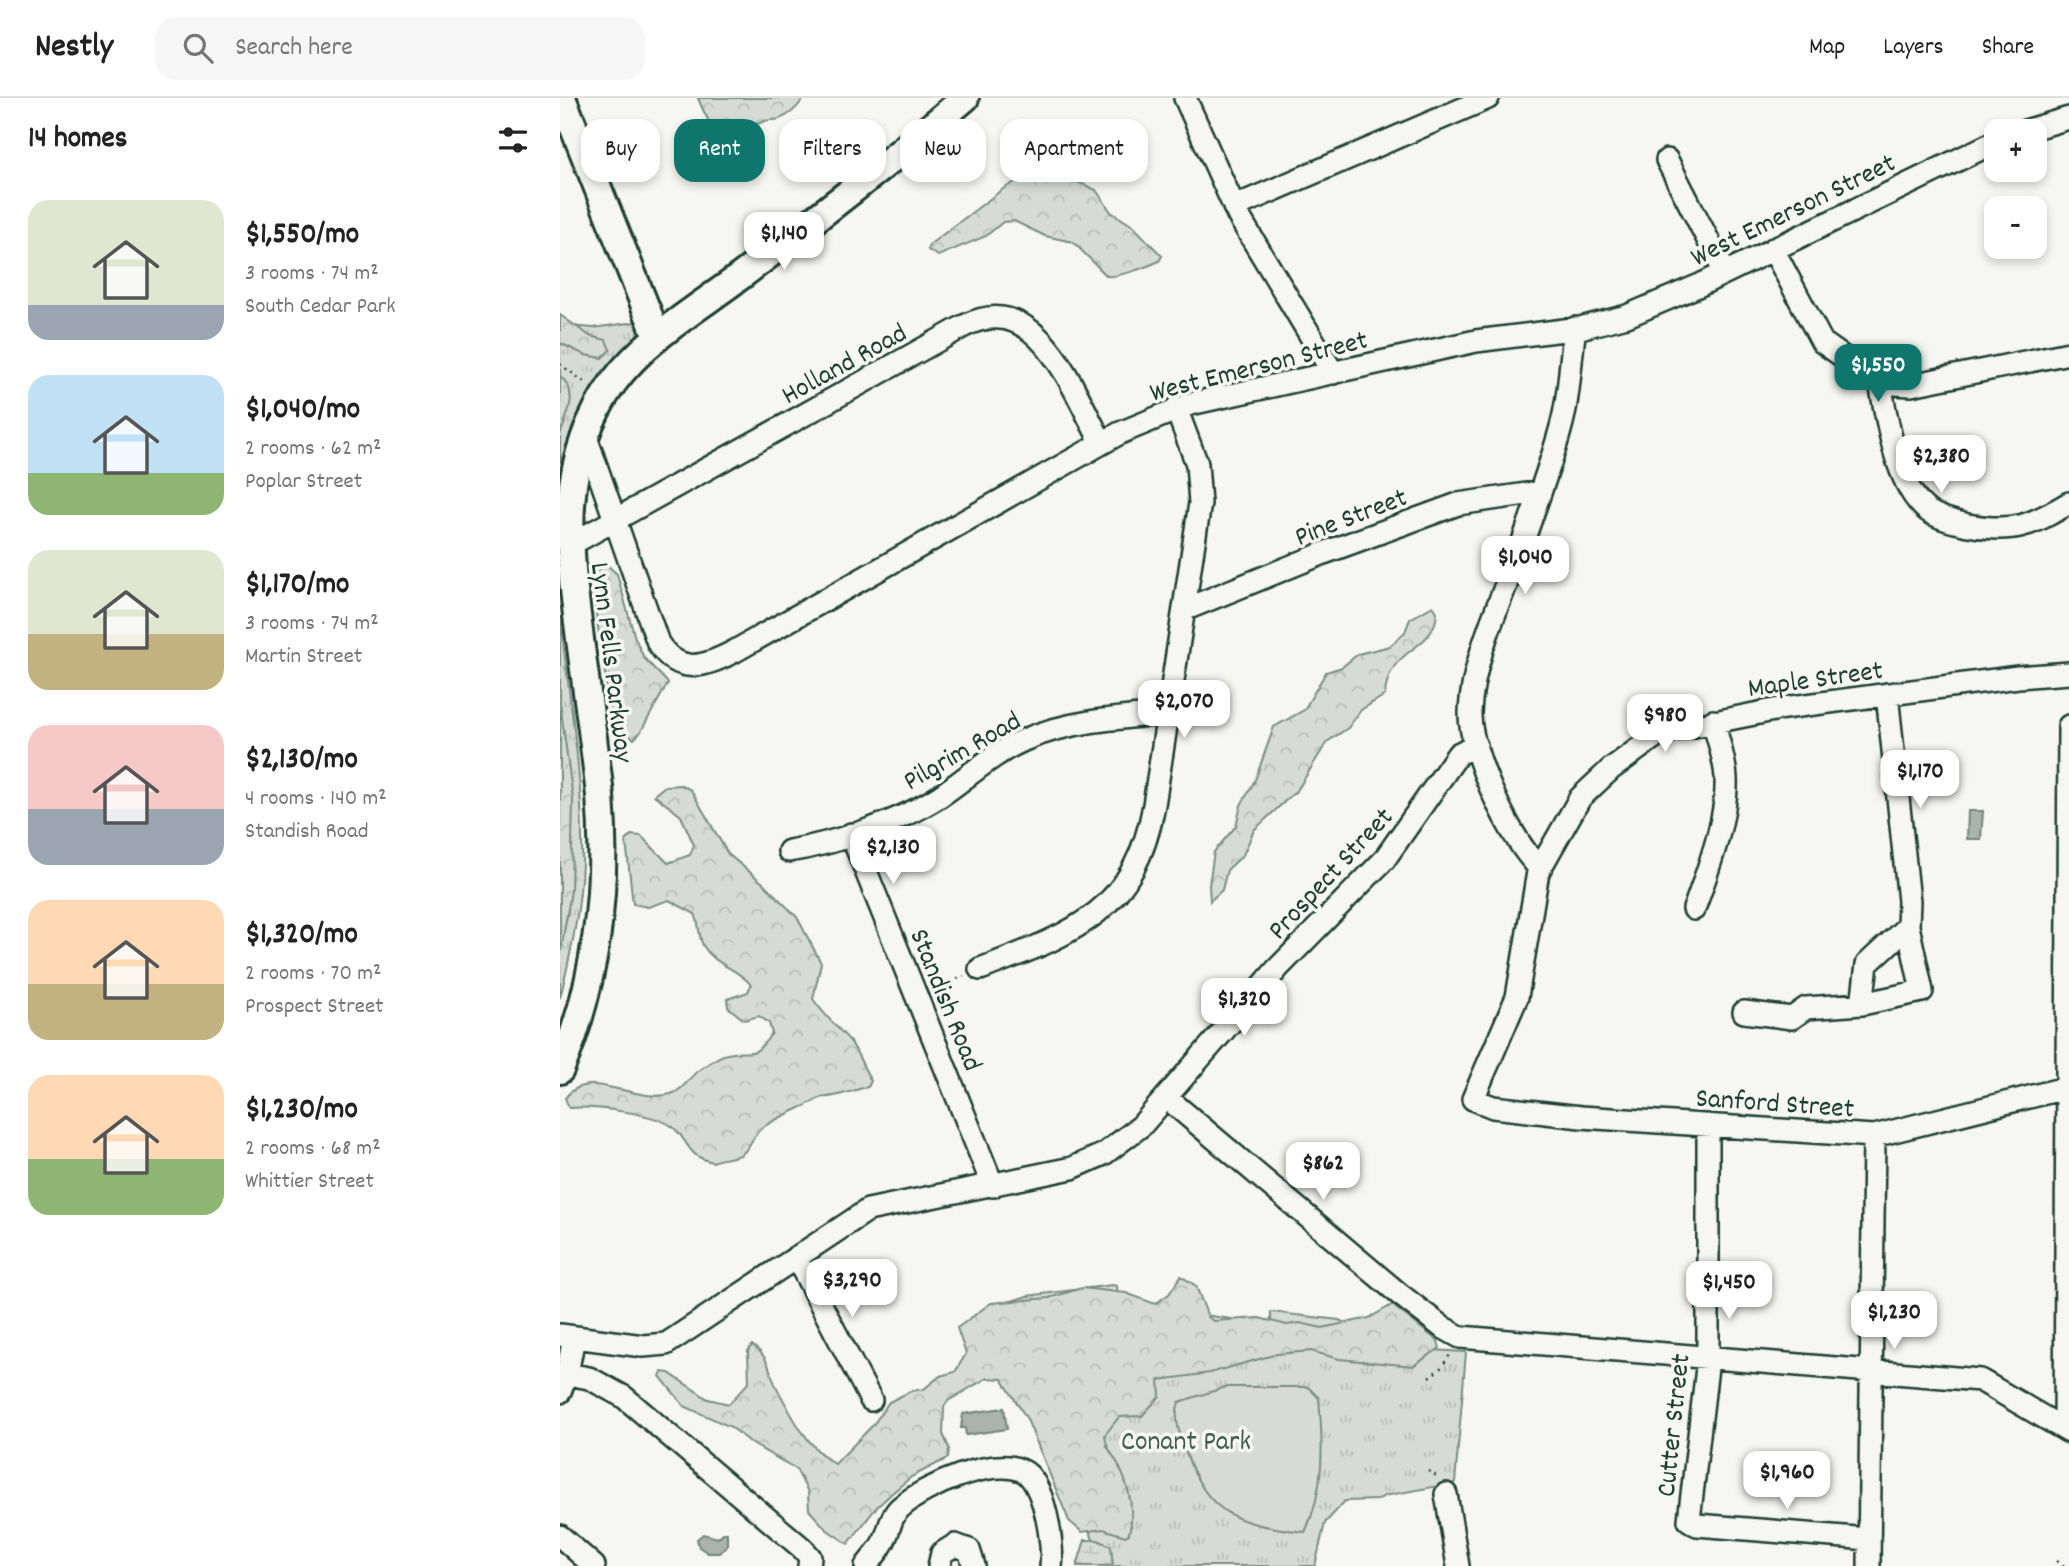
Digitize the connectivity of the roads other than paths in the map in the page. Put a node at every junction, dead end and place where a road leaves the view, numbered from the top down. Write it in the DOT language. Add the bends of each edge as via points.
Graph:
graph roads {
  1 [pos="562,98"];
  2 [pos="965,98"];
  3 [pos="1185,98"];
  4 [pos="1488,98"];
  5 [pos="2069,118"];
  6 [pos="2047,124"];
  7 [pos="1984,147"];
  8 [pos="1667,160"];
  9 [pos="1234,207"];
  10 [pos="1773,249"];
  11 [pos="1725,273"];
  12 [pos="1575,328"];
  13 [pos="657,336"];
  14 [pos="2069,353"];
  15 [pos="1333,373"];
  16 [pos="1880,383"];
  17 [pos="1176,408"];
  18 [pos="585,433"];
  19 [pos="1102,443"];
  20 [pos="1540,492"];
  21 [pos="2069,503"];
  22 [pos="615,522"];
  23 [pos="568,546"];
  24 [pos="1186,609"];
  25 [pos="2069,673"];
  26 [pos="1887,694"];
  27 [pos="1166,715"];
  28 [pos="1713,721"];
  29 [pos="2069,726"];
  30 [pos="1476,745"];
  31 [pos="851,834"];
  32 [pos="789,851"];
  33 [pos="1539,867"];
  34 [pos="1694,909"];
  35 [pos="1908,926"];
  36 [pos="980,969"];
  37 [pos="1862,1004"];
  38 [pos="1744,1012"];
  39 [pos="560,1070"];
  40 [pos="2068,1087"];
  41 [pos="1167,1098"];
  42 [pos="1473,1099"];
  43 [pos="1708,1125"];
  44 [pos="1874,1136"];
  45 [pos="993,1186"];
  46 [pos="796,1257"];
  47 [pos="2068,1265"];
  48 [pos="567,1336"];
  49 [pos="596,1340"];
  50 [pos="1708,1359"];
  51 [pos="1874,1371"];
  52 [pos="589,1378"];
  53 [pos="564,1383"];
  54 [pos="871,1400"];
  55 [pos="2067,1431"];
  56 [pos="1446,1494"];
  57 [pos="560,1536"];
  58 [pos="1869,1539"];
  59 [pos="594,1566"];
  60 [pos="810,1566"];
  61 [pos="866,1566"];
  62 [pos="939,1566"];
  63 [pos="974,1566"];
  64 [pos="1051,1566"];
  65 [pos="1458,1566"];
  66 [pos="1869,1566"];
  1 -- 13 [label="main road"];
  2 -- 13 [label="main road, Lynn Fells Parkway" via="841,200"];
  3 -- 9 [label="street"];
  4 -- 9 [label="street"];
  5 -- 6 [label="street"];
  7 -- 10 [label="street, West Emerson Street"];
  8 -- 11 [label="street"];
  9 -- 15 [label="street"];
  10 -- 11 [label="street, West Emerson Street"];
  10 -- 16 [label="street" via="1822,342"];
  11 -- 12 [label="street, West Emerson Street" via="1627,316"];
  12 -- 15 [label="street, West Emerson Street" via="1497,337"];
  12 -- 20 [label="street" via="1563,420"];
  13 -- 18 [label="main road, Lynn Fells Parkway" via="615,380"];
  14 -- 16 [label="street" via="1911,385"];
  15 -- 17 [label="street, West Emerson Street"];
  16 -- 21 [label="street" via="1899,464 1914,495 1931,513 1951,521 2015,529"];
  17 -- 19 [label="street, West Emerson Street"];
  17 -- 24 [label="street" via="1193,451 1200,490"];
  18 -- 22 [label="street, West Emerson Street"];
  18 -- 23 [label="main road, Lynn Fells Parkway" via="570,491"];
  19 -- 22 [label="street, Holland Road" via="1041,338 1016,321 986,318 964,326"];
  19 -- 22 [label="street, West Emerson Street" via="726,656 695,668 678,664 658,643"];
  20 -- 24 [label="street, Pine Street" via="1458,504"];
  20 -- 30 [label="street" via="1475,684 1470,716"];
  22 -- 23 [label="street, Holland Road"];
  23 -- 39 [label="main road, Lynn Fells Parkway" via="600,798 601,880 589,978"];
  24 -- 27 [label="street"];
  25 -- 26 [label="street, Maple Street"];
  26 -- 28 [label="street, Maple Street"];
  26 -- 35 [label="street"];
  27 -- 31 [label="street, Pilgrim Road" via="1096,721 1026,739 984,761 926,804"];
  27 -- 36 [label="street" via="1151,822 1139,858 1122,886 1103,908 1067,934"];
  28 -- 33 [label="street, Maple Street" via="1656,734 1611,769 1580,799"];
  28 -- 34 [label="street" via="1726,788"];
  29 -- 40 [label="street"];
  30 -- 33 [label="street" via="1511,827"];
  30 -- 41 [label="street, Prospect Street" via="1458,754 1384,860 1278,968"];
  31 -- 32 [label="street, Pilgrim Road"];
  31 -- 45 [label="street, Standish Road"];
  33 -- 42 [label="street, Maple Street" via="1517,997"];
  35 -- 37 [label="street" via="1867,964"];
  35 -- 37 [label="street" via="1922,991"];
  37 -- 38 [label="street" via="1806,1009 1792,1018"];
  40 -- 44 [label="street, Sanford Street"];
  40 -- 47 [label="street"];
  41 -- 45 [label="street, Prospect Street" via="1132,1133 1090,1161"];
  41 -- 50 [label="street" via="1398,1293 1460,1337"];
  42 -- 43 [label="street, Sanford Street" via="1493,1107"];
  43 -- 44 [label="street, Sanford Street"];
  43 -- 50 [label="street, Cutter Street"];
  44 -- 51 [label="street"];
  45 -- 46 [label="street, Prospect Street" via="868,1210"];
  46 -- 49 [label="street, Prospect Street" via="673,1342 651,1346"];
  46 -- 54 [label="street"];
  47 -- 55 [label="street"];
  48 -- 49 [label="street, Prospect Street"];
  48 -- 53 [label="street"];
  49 -- 52 [label="street"];
  50 -- 51 [label="street"];
  50 -- 58 [label="street, Cutter Street" via="1690,1522"];
  51 -- 55 [label="street" via="1983,1380"];
  51 -- 58 [label="street"];
  52 -- 53 [label="street"];
  52 -- 60 [label="street" via="624,1397 802,1548 810,1556"];
  56 -- 65 [label="street"];
  57 -- 59 [label="street"];
  58 -- 66 [label="street"];
  61 -- 64 [label="street" via="903,1506 947,1480 1009,1468 1022,1470 1039,1488"];
  62 -- 63 [label="street" via="942,1553 955,1545 969,1550"];
}
